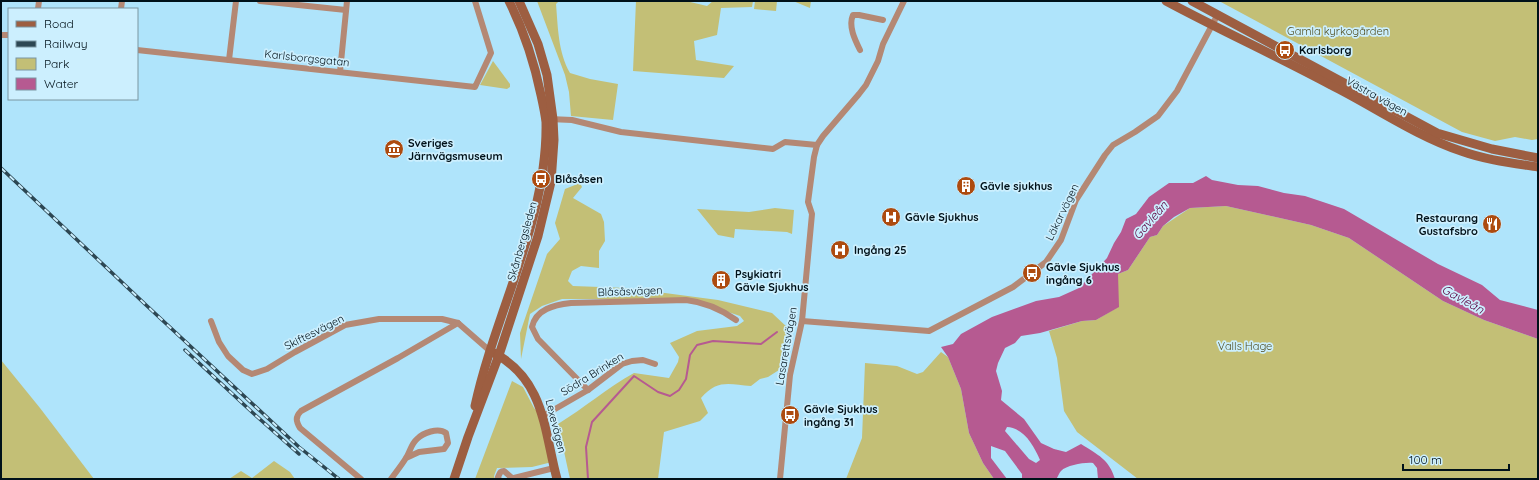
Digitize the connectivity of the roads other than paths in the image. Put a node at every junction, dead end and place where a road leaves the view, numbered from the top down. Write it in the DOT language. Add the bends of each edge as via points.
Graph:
graph roads {
  1 [pos="236,1"];
  2 [pos="260,1"];
  3 [pos="346,1"];
  4 [pos="475,1"];
  5 [pos="508,1"];
  6 [pos="519,1"];
  7 [pos="904,1"];
  8 [pos="1166,1"];
  9 [pos="1192,1"];
  10 [pos="291,3"];
  11 [pos="346,10"];
  12 [pos="1218,14"];
  13 [pos="883,20"];
  14 [pos="1212,25"];
  15 [pos="138,50"];
  16 [pos="860,50"];
  17 [pos="229,60"];
  18 [pos="340,72"];
  19 [pos="549,120"];
  20 [pos="817,145"];
  21 [pos="1538,158"];
  22 [pos="1526,161"];
  23 [pos="1538,167"];
  24 [pos="736,320"];
  25 [pos="802,320"];
  26 [pos="211,321"];
  27 [pos="458,323"];
  28 [pos="490,350"];
  29 [pos="499,355"];
  30 [pos="655,364"];
  31 [pos="588,390"];
  32 [pos="543,416"];
  33 [pos="468,437"];
  34 [pos="406,458"];
  35 [pos="554,468"];
  36 [pos="361,479"];
  37 [pos="391,479"];
  38 [pos="454,479"];
  39 [pos="499,479"];
  40 [pos="511,479"];
  41 [pos="556,479"];
  42 [pos="780,479"];
  1 -- 17 [label="street"];
  2 -- 10 [label="street"];
  3 -- 11 [label="street"];
  4 -- 18 [label="street, Karlsborgsgatan" via="492,53 475,87"];
  5 -- 19 [label="street, Skånbergsleden" via="529,44"];
  6 -- 19 [label="street, Skånbergsleden" via="528,18 547,75"];
  7 -- 20 [label="street, Lasarettsvägen" via="866,85"];
  8 -- 14 [label="street, Västra vägen"];
  9 -- 12 [label="street, Västra vägen"];
  10 -- 11 [label="street"];
  11 -- 18 [label="street"];
  12 -- 14 [label="street"];
  12 -- 22 [label="street, Västra vägen" via="1438,133"];
  13 -- 16 [label="street" via="853,15 850,20 853,36"];
  14 -- 22 [label="street, Västra vägen" via="1434,140 1488,159"];
  14 -- 25 [label="street, Läkarvägen" via="1177,91 1158,116 1113,145 1076,200 1061,240 1046,262 1013,287 930,331"];
  15 -- 17 [label="street, Karlsborgsgatan"];
  17 -- 18 [label="street, Karlsborgsgatan"];
  19 -- 20 [label="street" via="572,120 621,132 773,149 785,142"];
  19 -- 28 [label="street, Skånbergsleden" via="537,203"];
  19 -- 29 [label="street, Skånbergsleden" via="554,140 551,182 546,207"];
  20 -- 25 [label="street, Lasarettsvägen" via="808,202 812,214"];
  21 -- 22 [label="street, Västra vägen"];
  22 -- 23 [label="street, Västra vägen"];
  24 -- 31 [label="street, Blåsåsvägen" via="703,304 686,300 571,303 544,309 533,321 532,328 538,339"];
  25 -- 42 [label="street, Lasarettsvägen" via="790,375"];
  26 -- 27 [label="street, Skiftesvägen" via="228,356 243,370 252,374 267,369 345,326 379,319 442,319"];
  27 -- 28 [label="street, Skiftesvägen"];
  27 -- 36 [label="street" via="297,415 296,421 300,428"];
  28 -- 29 [label="street, Lexevägen"];
  28 -- 33 [label="street, Skånbergsleden"];
  29 -- 32 [label="street, Lexevägen" via="526,379"];
  29 -- 33 [label="street, Skånbergsleden"];
  30 -- 31 [label="street, Södra Brinken" via="643,360 622,364"];
  31 -- 32 [label="street, Södra Brinken"];
  32 -- 35 [label="street, Lexevägen"];
  33 -- 38 [label="street, Skånbergsleden"];
  34 -- 34 [label="street" via="417,439 432,431 446,433 448,443 444,449 420,452"];
  34 -- 37 [label="street"];
  35 -- 40 [label="street"];
  35 -- 41 [label="street, Lexevägen"];
  39 -- 40 [label="street" via="502,471"];
}
